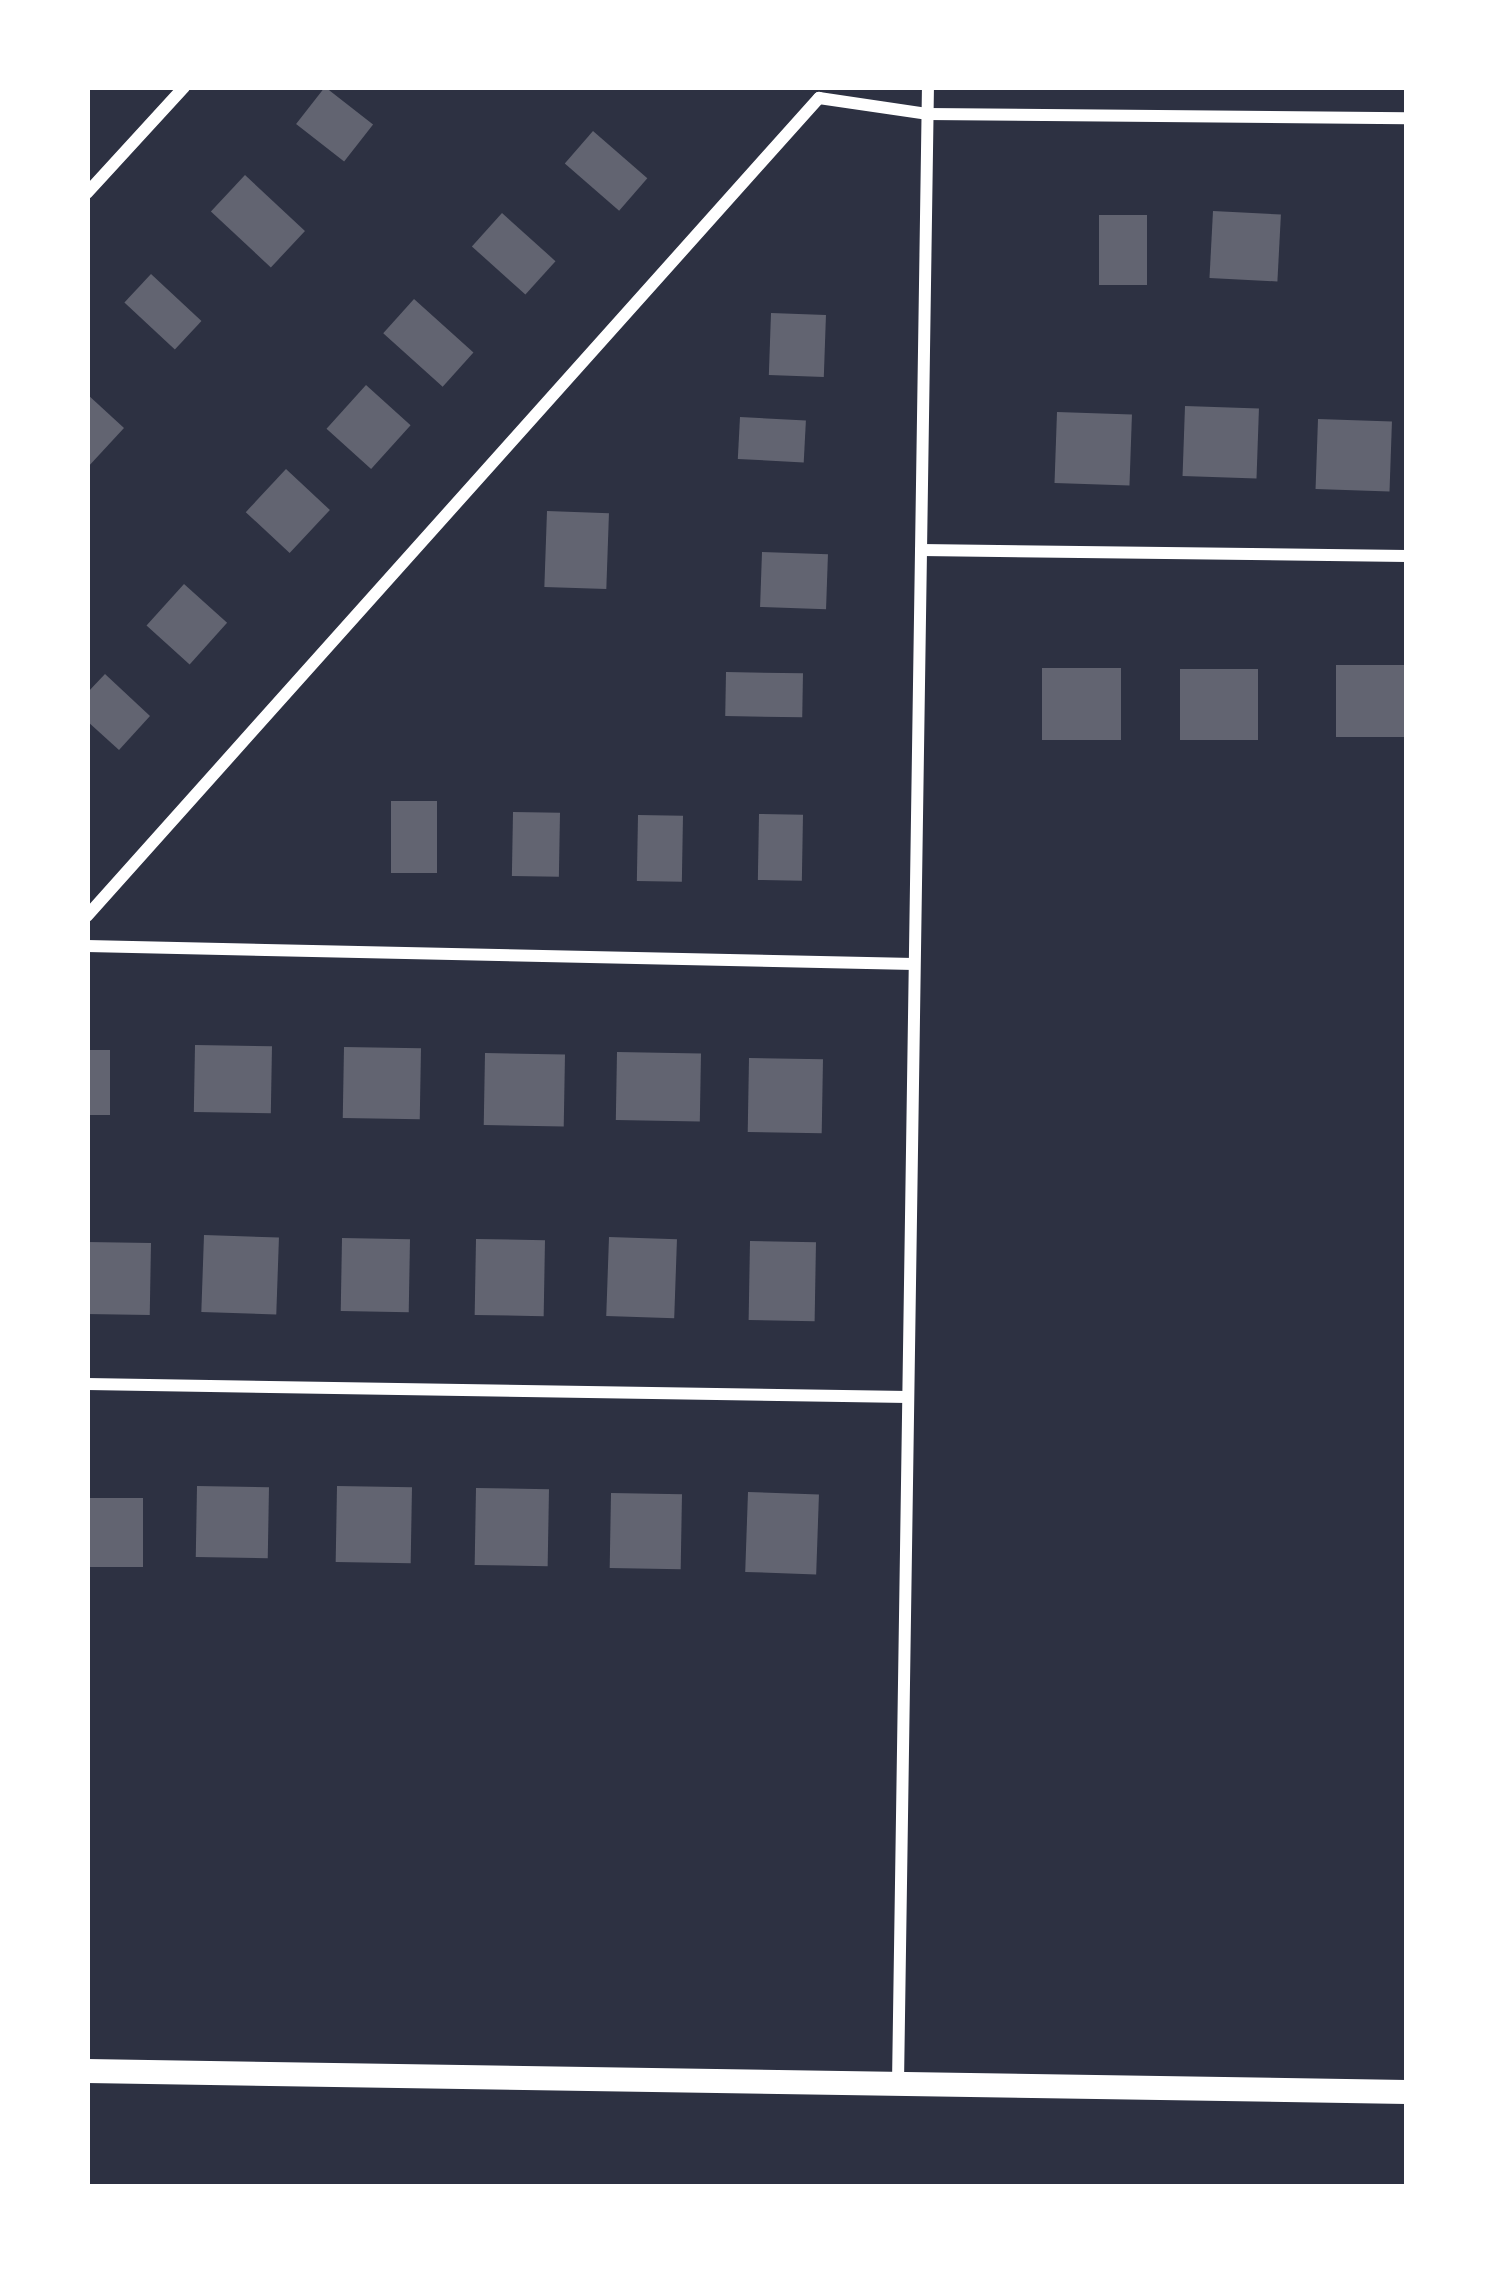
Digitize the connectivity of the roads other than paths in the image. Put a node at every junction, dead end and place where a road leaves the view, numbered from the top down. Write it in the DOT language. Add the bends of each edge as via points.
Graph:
graph roads {
  1 [pos="184,87"];
  2 [pos="928,87"];
  3 [pos="928,114"];
  4 [pos="1407,118"];
  5 [pos="87,193"];
  6 [pos="921,550"];
  7 [pos="1407,556"];
  8 [pos="87,916"];
  9 [pos="87,946"];
  10 [pos="914,964"];
  11 [pos="87,1384"];
  12 [pos="908,1396"];
  13 [pos="87,2071"];
  14 [pos="898,2084"];
  15 [pos="1407,2092"];
  1 -- 5 [label="street"];
  2 -- 3 [label="street"];
  3 -- 4 [label="street"];
  3 -- 6 [label="street"];
  3 -- 8 [label="street" via="819,98"];
  6 -- 7 [label="street"];
  6 -- 10 [label="street"];
  9 -- 10 [label="street"];
  10 -- 12 [label="street"];
  11 -- 12 [label="street"];
  12 -- 14 [label="street"];
  13 -- 14 [label="main road"];
  14 -- 15 [label="main road"];
}
